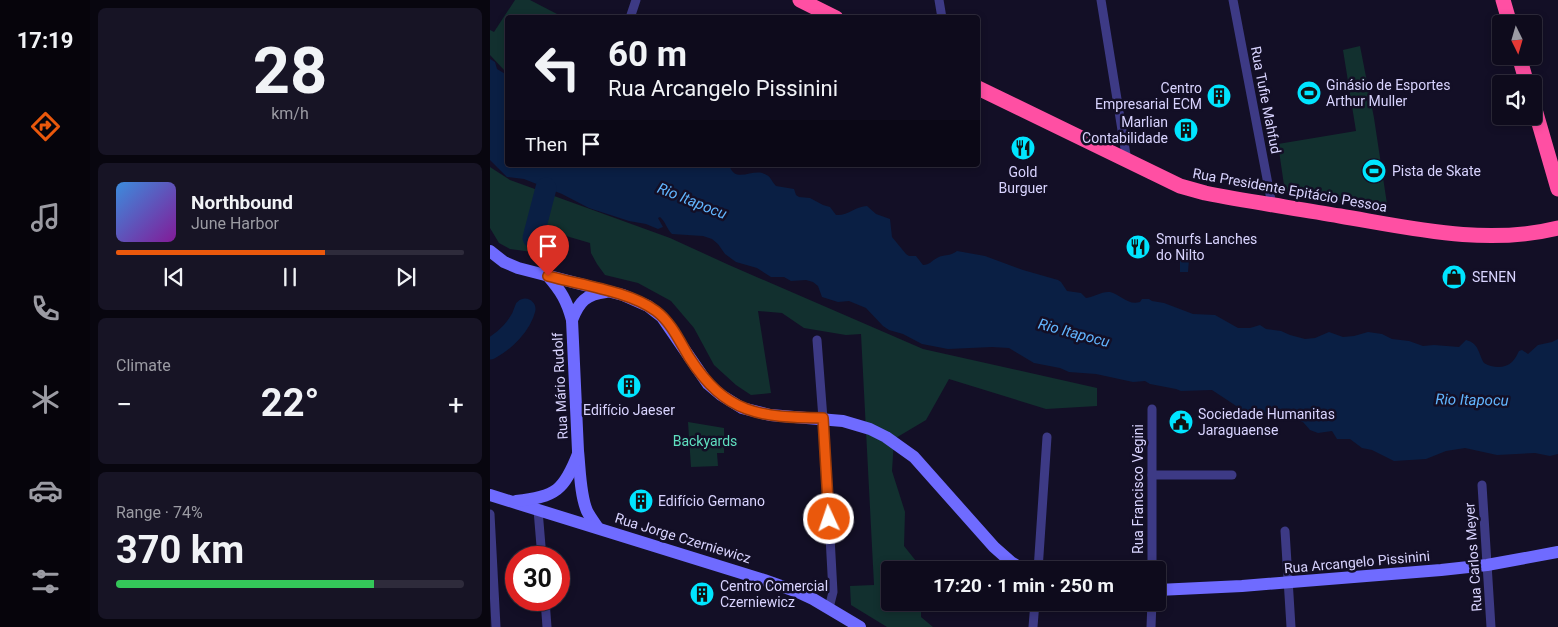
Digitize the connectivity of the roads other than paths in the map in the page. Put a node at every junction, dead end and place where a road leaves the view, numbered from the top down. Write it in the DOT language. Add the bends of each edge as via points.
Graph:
graph roads {
  1 [pos="636,0"];
  2 [pos="800,0"];
  3 [pos="939,0"];
  4 [pos="1101,0"];
  5 [pos="1233,0"];
  6 [pos="1503,0"];
  7 [pos="631,15"];
  8 [pos="830,15"];
  9 [pos="942,15"];
  10 [pos="1507,15"];
  11 [pos="980,89"];
  12 [pos="1539,125"];
  13 [pos="1128,161"];
  14 [pos="1558,190"];
  15 [pos="1272,205"];
  16 [pos="1558,228"];
  17 [pos="490,251"];
  18 [pos="548,276"];
  19 [pos="610,292"];
  20 [pos="572,320"];
  21 [pos="817,340"];
  22 [pos="1152,408"];
  23 [pos="823,418"];
  24 [pos="1047,438"];
  25 [pos="578,451"];
  26 [pos="1152,475"];
  27 [pos="1232,475"];
  28 [pos="1482,485"];
  29 [pos="490,494"];
  30 [pos="512,501"];
  31 [pos="538,510"];
  32 [pos="490,514"];
  33 [pos="598,528"];
  34 [pos="1285,531"];
  35 [pos="541,546"];
  36 [pos="1558,552"];
  37 [pos="1010,561"];
  38 [pos="1039,561"];
  39 [pos="1152,561"];
  40 [pos="1487,565"];
  41 [pos="1288,583"];
  42 [pos="1166,590"];
  43 [pos="492,599"];
  44 [pos="829,608"];
  45 [pos="546,611"];
  46 [pos="1034,611"];
  47 [pos="1152,611"];
  48 [pos="496,627"];
  49 [pos="547,627"];
  50 [pos="860,627"];
  51 [pos="1032,627"];
  52 [pos="1151,627"];
  53 [pos="1291,627"];
  54 [pos="1491,627"];
  1 -- 7 [label="street"];
  2 -- 8 [label="highway"];
  3 -- 9 [label="street"];
  4 -- 13 [label="street"];
  5 -- 15 [label="street, Rua Tufie Mahfud"];
  6 -- 10 [label="highway"];
  11 -- 13 [label="highway, Rua Presidente Epitácio Pessoa"];
  12 -- 14 [label="highway"];
  13 -- 15 [label="highway, Rua Presidente Epitácio Pessoa" via="1180,186"];
  15 -- 16 [label="highway, Rua Presidente Epitácio Pessoa" via="1463,235 1496,236"];
  17 -- 18 [label="main road" via="504,262"];
  18 -- 19 [label="main road"];
  18 -- 20 [label="main road, Rua Mário Rudolf" via="566,300"];
  19 -- 20 [label="main road, Rua Mário Rudolf" via="582,301"];
  19 -- 23 [label="main road" via="632,298 662,317 702,377 735,404 770,415"];
  20 -- 25 [label="main road, Rua Mário Rudolf"];
  21 -- 23 [label="street"];
  22 -- 26 [label="street, Rua Francisco Vegini"];
  23 -- 37 [label="main road" via="870,429 905,450"];
  23 -- 44 [label="street" via="833,592"];
  24 -- 38 [label="street"];
  25 -- 30 [label="main road, Rua Mário Rudolf" via="565,482 558,490 537,498"];
  25 -- 33 [label="main road, Rua Mário Rudolf" via="585,503"];
  26 -- 27 [label="street"];
  26 -- 39 [label="street, Rua Francisco Vegini"];
  28 -- 40 [label="street, Rua Carlos Meyer"];
  29 -- 30 [label="main road, Rua Jorge Czerniewicz"];
  30 -- 31 [label="main road, Rua Jorge Czerniewicz"];
  31 -- 33 [label="main road, Rua Jorge Czerniewicz"];
  31 -- 35 [label="street"];
  32 -- 43 [label="street"];
  33 -- 44 [label="main road, Rua Jorge Czerniewicz" via="764,580"];
  34 -- 41 [label="street"];
  36 -- 40 [label="main road, Rua Arcangelo Pissinini"];
  40 -- 41 [label="main road, Rua Arcangelo Pissinini"];
  40 -- 54 [label="street, Rua Carlos Meyer"];
  41 -- 42 [label="main road, Rua Arcangelo Pissinini"];
  41 -- 53 [label="street"];
  43 -- 48 [label="street"];
  44 -- 50 [label="main road, Rua Jorge Czerniewicz"];
  45 -- 49 [label="street"];
  46 -- 51 [label="street"];
  47 -- 52 [label="street"];
}
